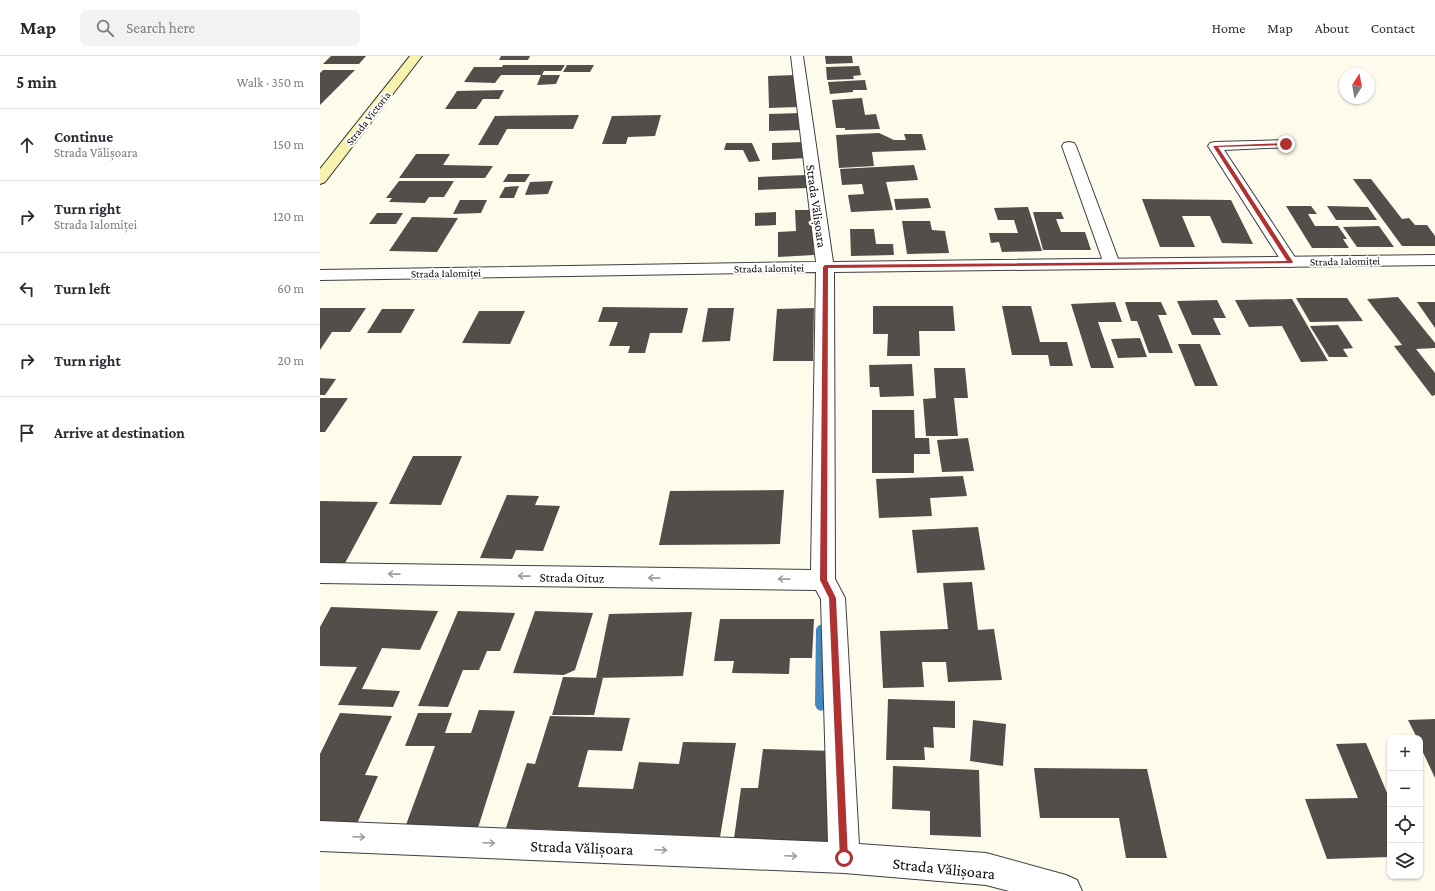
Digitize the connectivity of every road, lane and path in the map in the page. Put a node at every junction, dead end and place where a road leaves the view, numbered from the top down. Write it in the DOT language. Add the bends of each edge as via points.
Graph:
graph roads {
  1 [pos="416,56"];
  2 [pos="797,56"];
  3 [pos="1286,144"];
  4 [pos="1069,146"];
  5 [pos="320,180"];
  6 [pos="1435,260"];
  7 [pos="1290,262"];
  8 [pos="1112,264"];
  9 [pos="825,267"];
  10 [pos="320,275"];
  11 [pos="320,574"];
  12 [pos="823,580"];
  13 [pos="320,836"];
  14 [pos="844,858"];
  15 [pos="1066,891"];
  1 -- 5 [label="street, Strada Victoria"];
  2 -- 9 [label="street, Strada Vălișoara"];
  3 -- 7 [label="lane" via="1215,146"];
  4 -- 8 [label="lane"];
  6 -- 7 [label="street, Strada Ialomiței"];
  7 -- 8 [label="street, Strada Ialomiței"];
  8 -- 9 [label="street, Strada Ialomiței"];
  9 -- 10 [label="street, Strada Ialomiței"];
  9 -- 12 [label="street, Strada Vălișoara"];
  12 -- 11 [label="street, Strada Oituz, one-way"];
  12 -- 14 [label="street, Strada Vălișoara" via="833,598"];
  13 -- 14 [label="street, Strada Vălișoara, one-way"];
  14 -- 15 [label="street, Strada Vălișoara" via="986,869"];
}
